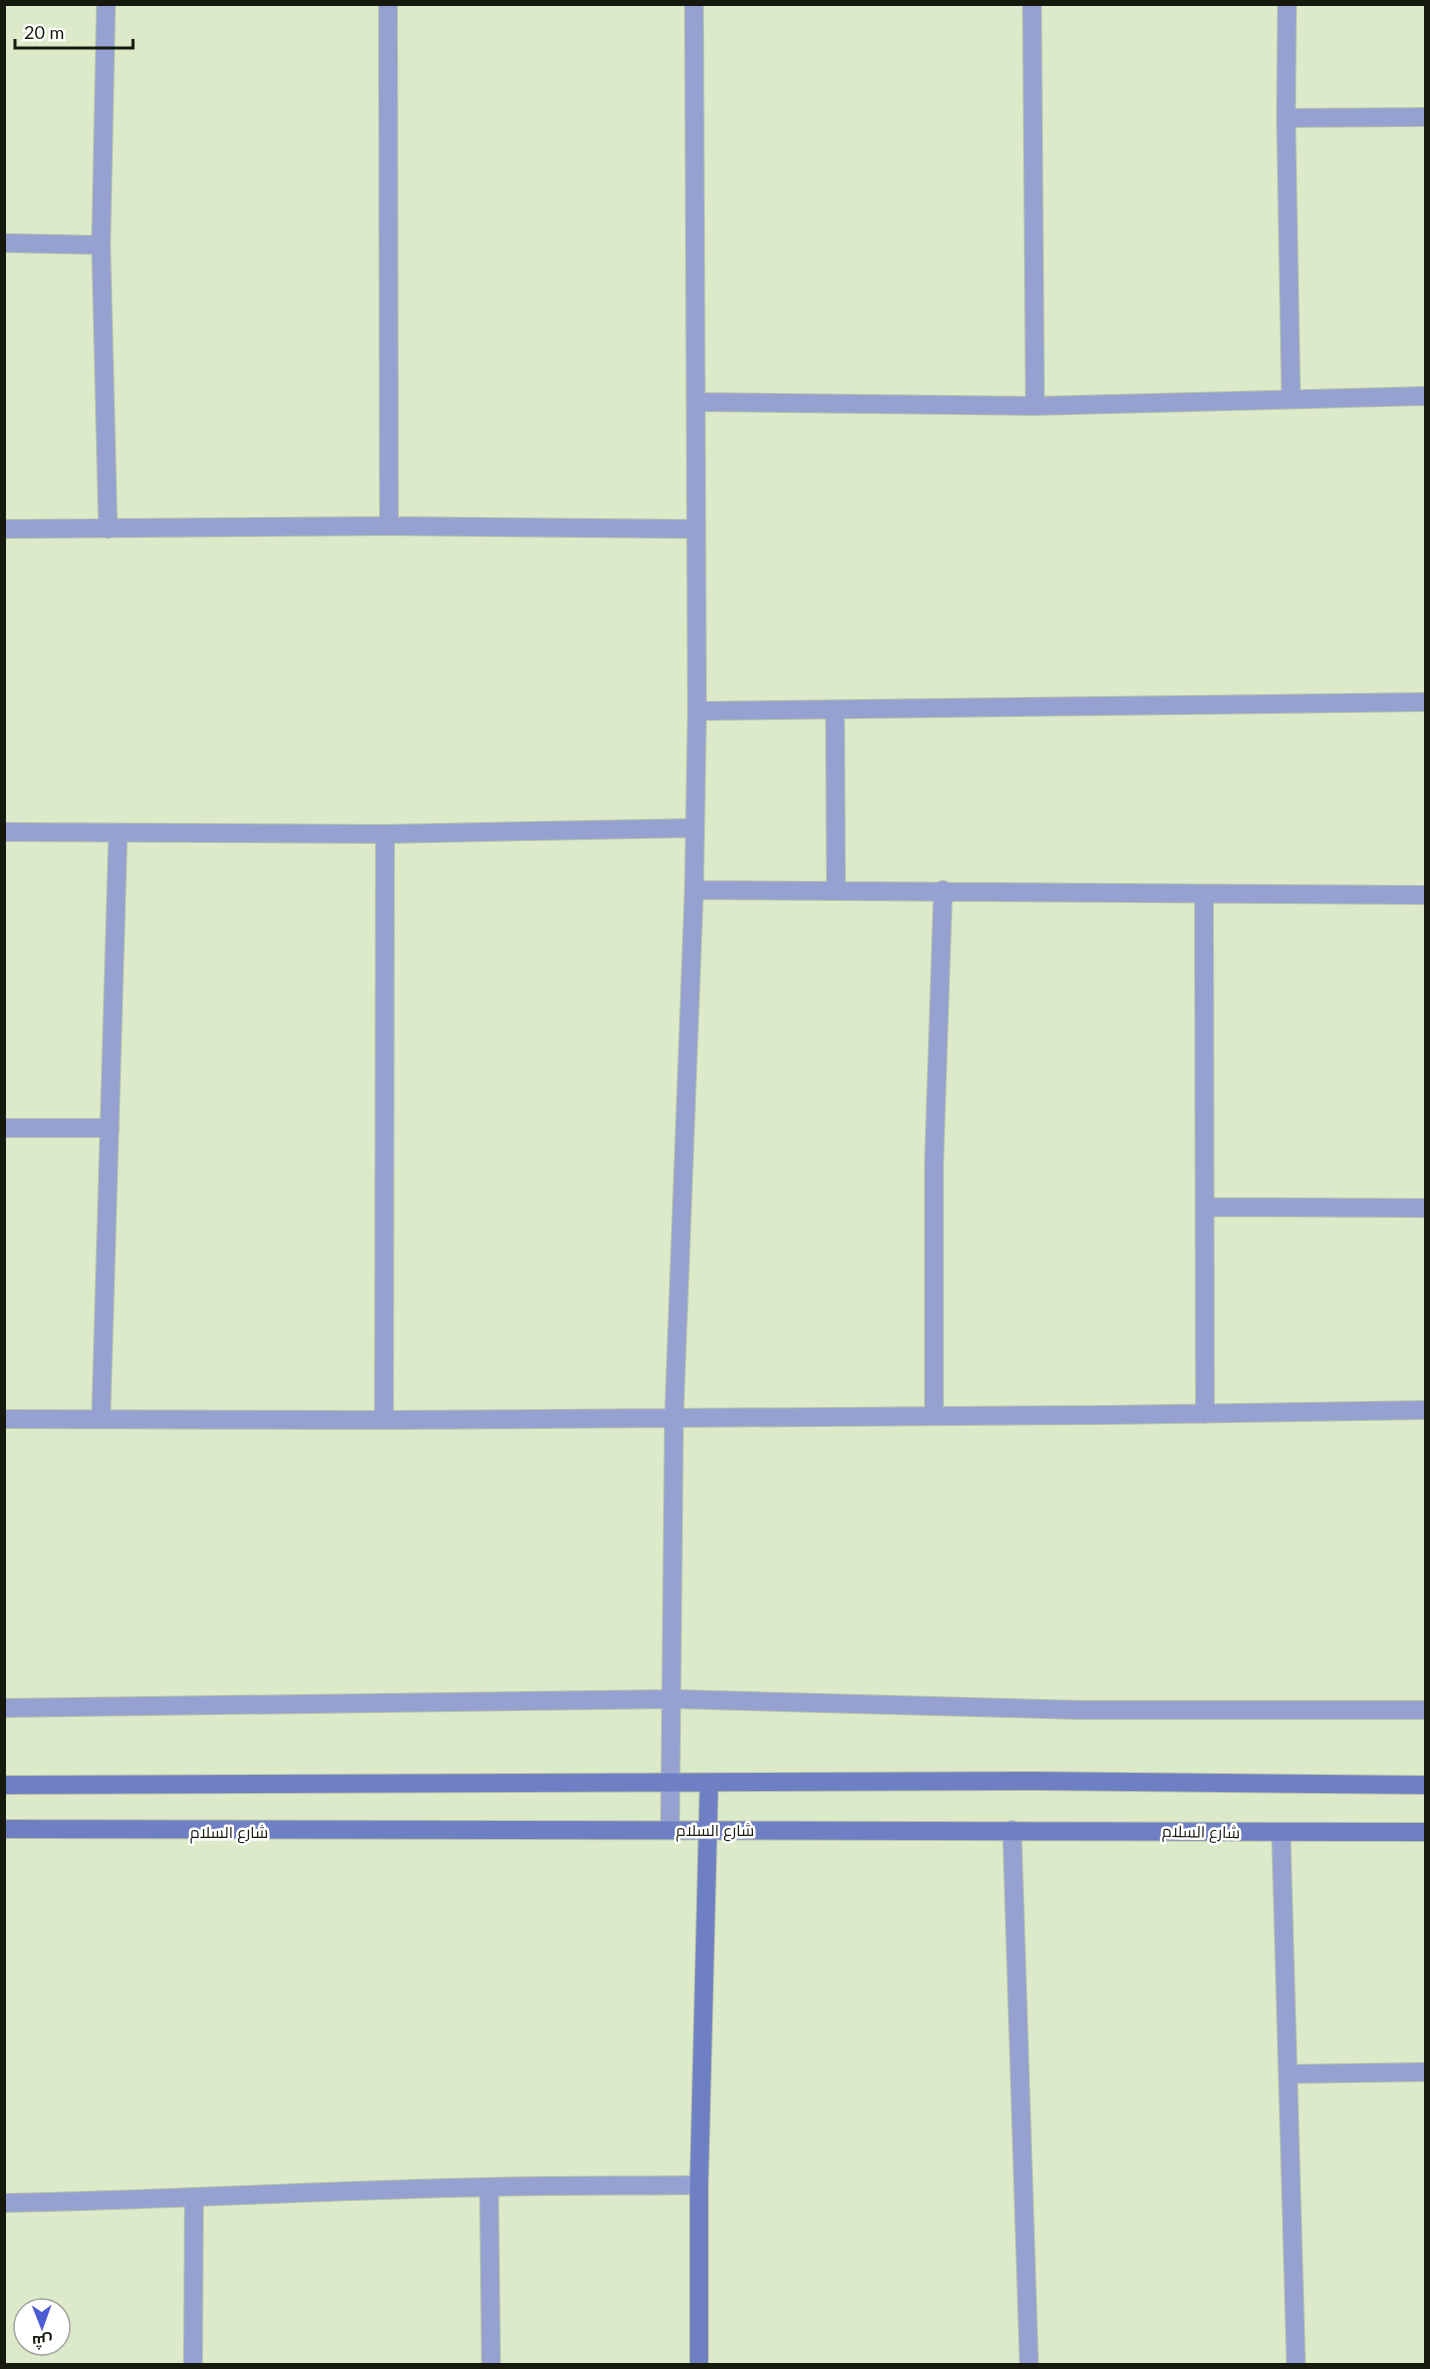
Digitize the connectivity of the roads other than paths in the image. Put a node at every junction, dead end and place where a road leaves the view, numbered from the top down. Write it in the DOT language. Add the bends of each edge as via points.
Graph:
graph roads {
  1 [pos="106,4"];
  2 [pos="388,4"];
  3 [pos="694,4"];
  4 [pos="1032,4"];
  5 [pos="1287,4"];
  6 [pos="1286,117"];
  7 [pos="1425,117"];
  8 [pos="4,243"];
  9 [pos="101,246"];
  10 [pos="1425,396"];
  11 [pos="1291,399"];
  12 [pos="697,402"];
  13 [pos="1035,406"];
  14 [pos="389,526"];
  15 [pos="4,529"];
  16 [pos="108,529"];
  17 [pos="696,530"];
  18 [pos="1425,702"];
  19 [pos="835,710"];
  20 [pos="697,711"];
  21 [pos="695,828"];
  22 [pos="4,832"];
  23 [pos="118,833"];
  24 [pos="385,834"];
  25 [pos="694,890"];
  26 [pos="836,890"];
  27 [pos="943,890"];
  28 [pos="1204,895"];
  29 [pos="1425,895"];
  30 [pos="4,1128"];
  31 [pos="110,1128"];
  32 [pos="1205,1207"];
  33 [pos="1425,1208"];
  34 [pos="1425,1410"];
  35 [pos="934,1414"];
  36 [pos="1205,1414"];
  37 [pos="101,1418"];
  38 [pos="674,1418"];
  39 [pos="4,1419"];
  40 [pos="384,1420"];
  41 [pos="673,1699"];
  42 [pos="4,1708"];
  43 [pos="1425,1710"];
  44 [pos="709,1782"];
  45 [pos="670,1783"];
  46 [pos="4,1785"];
  47 [pos="1425,1785"];
  48 [pos="709,1828"];
  49 [pos="4,1829"];
  50 [pos="670,1829"];
  51 [pos="1012,1830"];
  52 [pos="1281,1832"];
  53 [pos="1425,1832"];
  54 [pos="1425,2072"];
  55 [pos="1289,2074"];
  56 [pos="699,2185"];
  57 [pos="489,2187"];
  58 [pos="194,2198"];
  59 [pos="4,2203"];
  60 [pos="193,2364"];
  61 [pos="491,2364"];
  62 [pos="699,2364"];
  63 [pos="1029,2364"];
  64 [pos="1296,2364"];
  1 -- 9 [label="street"];
  2 -- 14 [label="street"];
  3 -- 12 [label="street"];
  4 -- 13 [label="street"];
  5 -- 6 [label="street"];
  6 -- 7 [label="street"];
  6 -- 11 [label="street"];
  8 -- 9 [label="street"];
  9 -- 16 [label="street"];
  10 -- 11 [label="street"];
  11 -- 13 [label="street"];
  12 -- 13 [label="street"];
  12 -- 17 [label="street"];
  14 -- 16 [label="street"];
  14 -- 17 [label="street"];
  15 -- 16 [label="street"];
  17 -- 20 [label="street"];
  18 -- 19 [label="street"];
  19 -- 20 [label="street"];
  19 -- 26 [label="street"];
  20 -- 21 [label="street"];
  21 -- 24 [label="street"];
  21 -- 25 [label="street"];
  22 -- 23 [label="street"];
  23 -- 24 [label="street"];
  23 -- 31 [label="street"];
  24 -- 40 [label="street"];
  25 -- 26 [label="street"];
  25 -- 38 [label="street"];
  26 -- 27 [label="street"];
  27 -- 28 [label="street"];
  27 -- 35 [label="street" via="934,1163"];
  28 -- 29 [label="street"];
  28 -- 32 [label="street"];
  30 -- 31 [label="street"];
  31 -- 37 [label="street"];
  32 -- 33 [label="street"];
  32 -- 36 [label="street"];
  34 -- 36 [label="street"];
  35 -- 36 [label="street"];
  35 -- 38 [label="street"];
  37 -- 39 [label="street"];
  37 -- 40 [label="street"];
  38 -- 40 [label="street"];
  38 -- 41 [label="street"];
  41 -- 42 [label="street"];
  41 -- 43 [label="street" via="1080,1710"];
  41 -- 45 [label="street"];
  44 -- 45 [label="main road"];
  44 -- 47 [label="main road"];
  44 -- 48 [label="main road"];
  45 -- 46 [label="main road"];
  45 -- 50 [label="street"];
  48 -- 50 [label="main road, شارع السلام"];
  48 -- 51 [label="main road, شارع السلام"];
  48 -- 56 [label="main road"];
  49 -- 50 [label="main road, شارع السلام"];
  51 -- 52 [label="main road, شارع السلام"];
  51 -- 63 [label="street"];
  52 -- 53 [label="main road, شارع السلام"];
  52 -- 55 [label="street"];
  54 -- 55 [label="street"];
  55 -- 64 [label="street"];
  56 -- 57 [label="street"];
  56 -- 62 [label="main road"];
  57 -- 58 [label="street"];
  57 -- 61 [label="street"];
  58 -- 59 [label="street"];
  58 -- 60 [label="street"];
}
